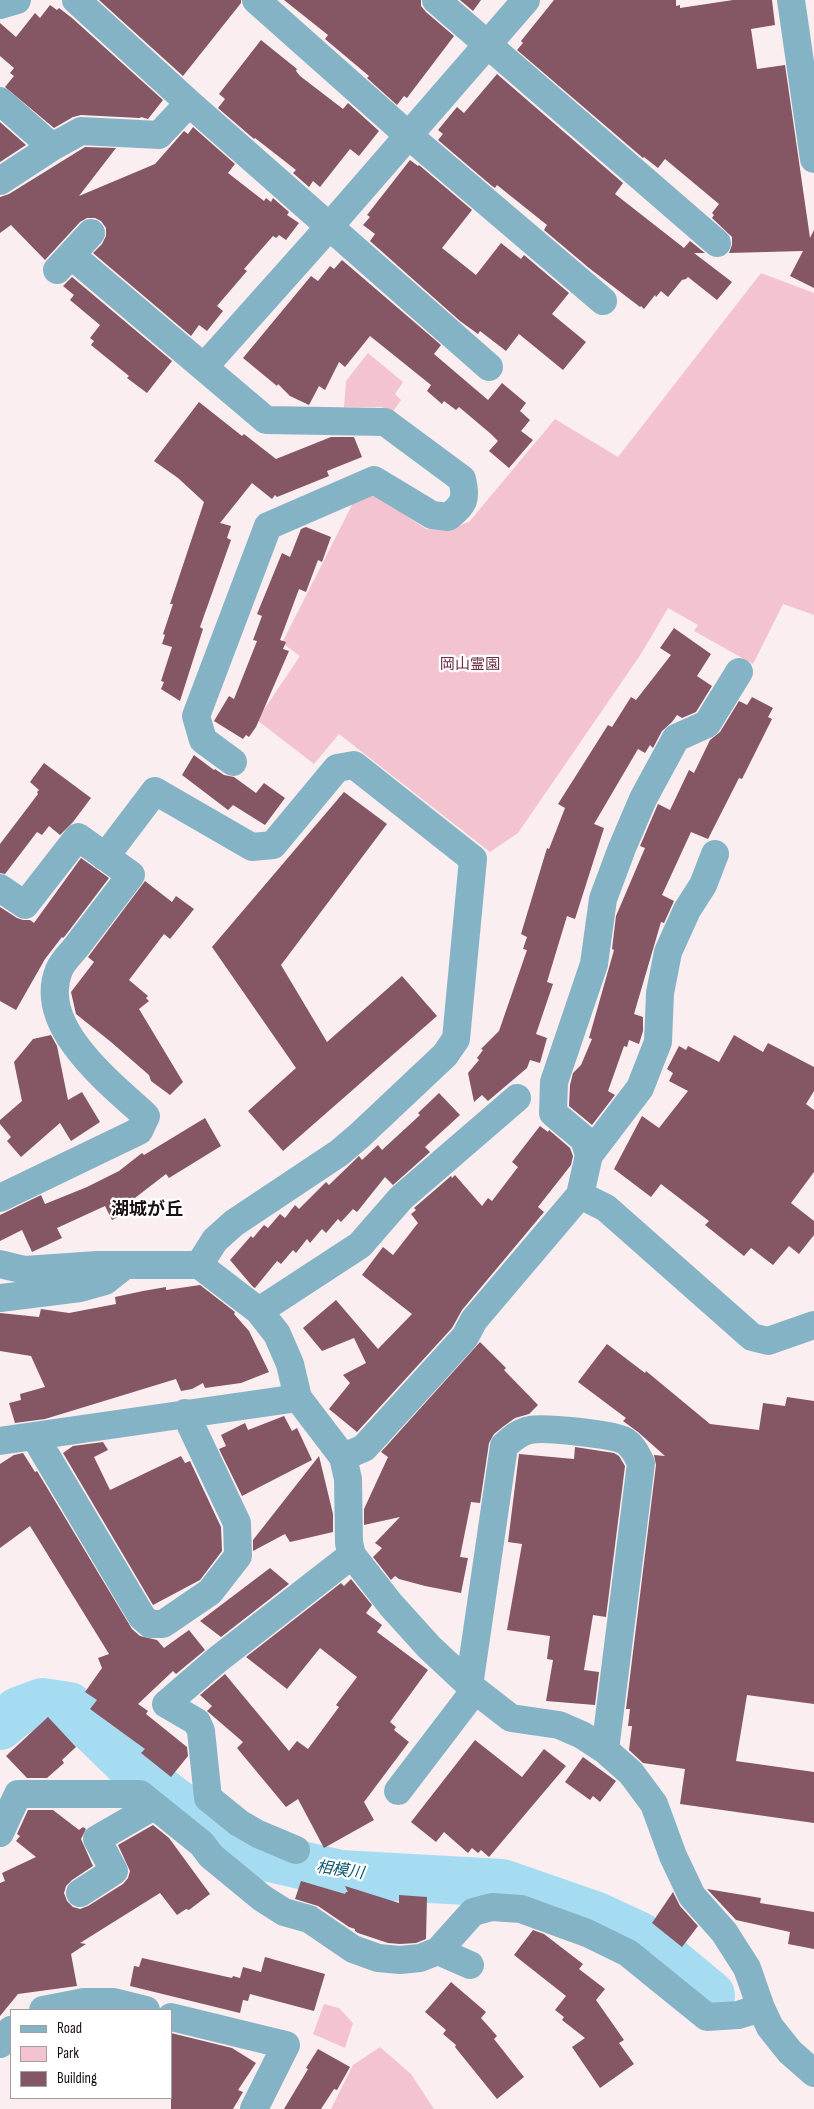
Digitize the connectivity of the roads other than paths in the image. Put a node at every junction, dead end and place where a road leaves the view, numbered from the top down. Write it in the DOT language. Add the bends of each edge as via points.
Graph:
graph roads {
  1 [pos="17,0"];
  2 [pos="76,0"];
  3 [pos="256,0"];
  4 [pos="436,0"];
  5 [pos="526,0"];
  6 [pos="791,0"];
  7 [pos="0,6"];
  8 [pos="487,44"];
  9 [pos="0,101"];
  10 [pos="189,103"];
  11 [pos="408,135"];
  12 [pos="52,146"];
  13 [pos="814,159"];
  14 [pos="0,182"];
  15 [pos="330,227"];
  16 [pos="91,233"];
  17 [pos="716,243"];
  18 [pos="603,301"];
  19 [pos="204,367"];
  20 [pos="489,367"];
  21 [pos="739,672"];
  22 [pos="233,762"];
  23 [pos="715,854"];
  24 [pos="105,857"];
  25 [pos="0,888"];
  26 [pos="661,1083"];
  27 [pos="517,1098"];
  28 [pos="585,1177"];
  29 [pos="0,1198"];
  30 [pos="0,1264"];
  31 [pos="199,1265"];
  32 [pos="124,1266"];
  33 [pos="0,1298"];
  34 [pos="259,1311"];
  35 [pos="814,1325"];
  36 [pos="298,1398"];
  37 [pos="185,1414"];
  38 [pos="35,1437"];
  39 [pos="0,1440"];
  40 [pos="343,1457"];
  41 [pos="352,1555"];
  42 [pos="472,1688"];
  43 [pos="605,1750"];
  44 [pos="398,1791"];
  45 [pos="154,1806"];
  46 [pos="0,1833"];
  47 [pos="296,1850"];
  48 [pos="80,1893"];
  49 [pos="438,1951"];
  50 [pos="470,1965"];
  51 [pos="761,2008"];
  52 [pos="48,2009"];
  53 [pos="142,2009"];
  54 [pos="172,2017"];
  55 [pos="10,2031"];
  56 [pos="0,2044"];
  57 [pos="814,2073"];
  58 [pos="254,2109"];
  1 -- 7 [label="street"];
  2 -- 10 [label="street"];
  3 -- 11 [label="street"];
  4 -- 8 [label="street"];
  5 -- 8 [label="street"];
  6 -- 13 [label="street"];
  8 -- 11 [label="street"];
  8 -- 17 [label="street"];
  9 -- 12 [label="street"];
  10 -- 12 [label="street" via="159,134 81,131"];
  10 -- 15 [label="street"];
  11 -- 15 [label="street"];
  11 -- 18 [label="street"];
  12 -- 14 [label="street"];
  15 -- 19 [label="street"];
  15 -- 20 [label="street"];
  16 -- 19 [label="street" via="64,262"];
  19 -- 22 [label="street" via="266,420 385,422 462,480 465,494 460,507 448,516 432,515 374,480 268,526 196,716 203,740"];
  21 -- 28 [label="street" via="707,724 676,738 643,799 603,899 594,964 554,1082 553,1113 584,1139"];
  23 -- 28 [label="street" via="703,885 687,910 668,952 660,993 658,1042 640,1088"];
  24 -- 25 [label="street" via="78,837 25,905"];
  24 -- 29 [label="street" via="131,875 60,969 54,994 60,1018 74,1044 146,1116 139,1131"];
  24 -- 31 [label="street" via="155,790 252,847 273,845 337,768 354,765 473,859 456,1039 445,1055 359,1136 339,1153 234,1223 215,1240"];
  26 -- 28 [label="street" via="603,1160"];
  27 -- 34 [label="street" via="401,1198 360,1245"];
  28 -- 35 [label="street" via="606,1208 752,1337 768,1342"];
  28 -- 40 [label="street" via="458,1344 364,1448"];
  30 -- 32 [label="street" via="25,1270"];
  31 -- 32 [label="street"];
  31 -- 34 [label="street"];
  32 -- 33 [label="street" via="106,1281 80,1288"];
  34 -- 36 [label="street" via="278,1334 290,1364"];
  36 -- 37 [label="street"];
  36 -- 40 [label="street"];
  37 -- 38 [label="street"];
  37 -- 38 [label="street" via="237,1523 238,1556 210,1592 163,1624 150,1624 142,1617"];
  38 -- 39 [label="street"];
  40 -- 41 [label="street" via="348,1479"];
  41 -- 42 [label="street" via="391,1605"];
  41 -- 47 [label="street" via="166,1704 197,1722 202,1731 208,1798 239,1823"];
  42 -- 43 [label="street" via="511,1718 560,1725"];
  42 -- 43 [label="street" via="504,1446 517,1434 530,1429 603,1434 626,1442 641,1463"];
  42 -- 44 [label="street"];
  43 -- 51 [label="street" via="632,1773 654,1804 692,1896 724,1932 747,1968"];
  45 -- 46 [label="street" via="140,1794 18,1794"];
  45 -- 48 [label="street" via="96,1839 114,1870"];
  45 -- 49 [label="street" via="262,1898 284,1912 309,1919 353,1949 378,1958 400,1960 420,1958"];
  49 -- 50 [label="street"];
  49 -- 51 [label="street" via="473,1912 492,1907 521,1909 587,1933 628,1953 707,2017 738,2015"];
  51 -- 57 [label="street" via="770,2027 790,2052"];
  52 -- 53 [label="street" via="84,2002 114,2002"];
  54 -- 58 [label="street" via="286,2045"];
  55 -- 56 [label="street"];
}
